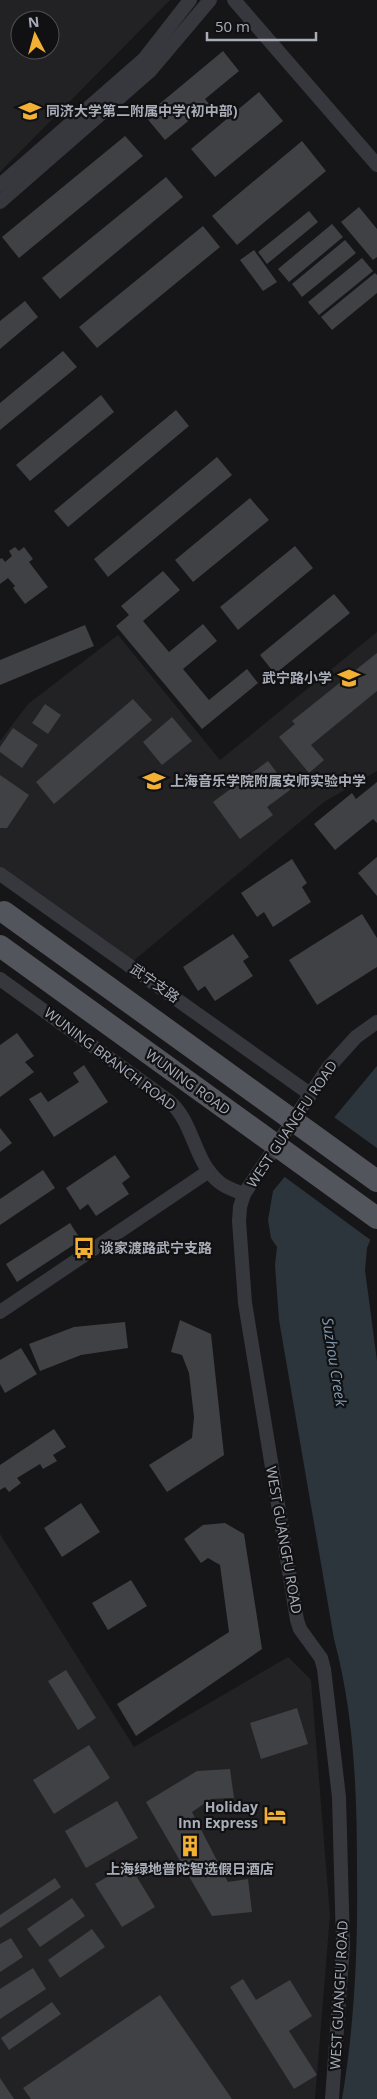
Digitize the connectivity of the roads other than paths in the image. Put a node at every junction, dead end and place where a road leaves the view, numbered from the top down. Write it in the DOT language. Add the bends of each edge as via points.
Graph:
graph roads {
  1 [pos="190,0"];
  2 [pos="210,0"];
  3 [pos="234,0"];
  4 [pos="377,165"];
  5 [pos="0,185"];
  6 [pos="0,202"];
  7 [pos="0,874"];
  8 [pos="4,912"];
  9 [pos="0,946"];
  10 [pos="0,978"];
  11 [pos="377,1022"];
  12 [pos="310,1094"];
  13 [pos="209,1171"];
  14 [pos="377,1181"];
  15 [pos="244,1194"];
  16 [pos="377,1218"];
  17 [pos="0,1312"];
  18 [pos="332,2099"];
  1 -- 5 [label="street" via="144,59"];
  2 -- 6 [label="street" via="150,71"];
  3 -- 4 [label="street"];
  7 -- 12 [label="street, 武宁支路"];
  8 -- 14 [label="main road, bridge"];
  9 -- 16 [label="main road, WUNING ROAD, bridge"];
  10 -- 13 [label="street, WUNING BRANCH ROAD" via="170,1102 182,1115"];
  11 -- 12 [label="street, WEST GUANGFU ROAD" via="348,1044"];
  12 -- 15 [label="street, WEST GUANGFU ROAD"];
  13 -- 15 [label="street, WUNING BRANCH ROAD" via="219,1182"];
  13 -- 17 [label="street"];
  15 -- 18 [label="street, WEST GUANGFU ROAD" via="240,1207 239,1238 252,1350 297,1620 300,1630 322,1658 337,1774 344,1937"];
}
